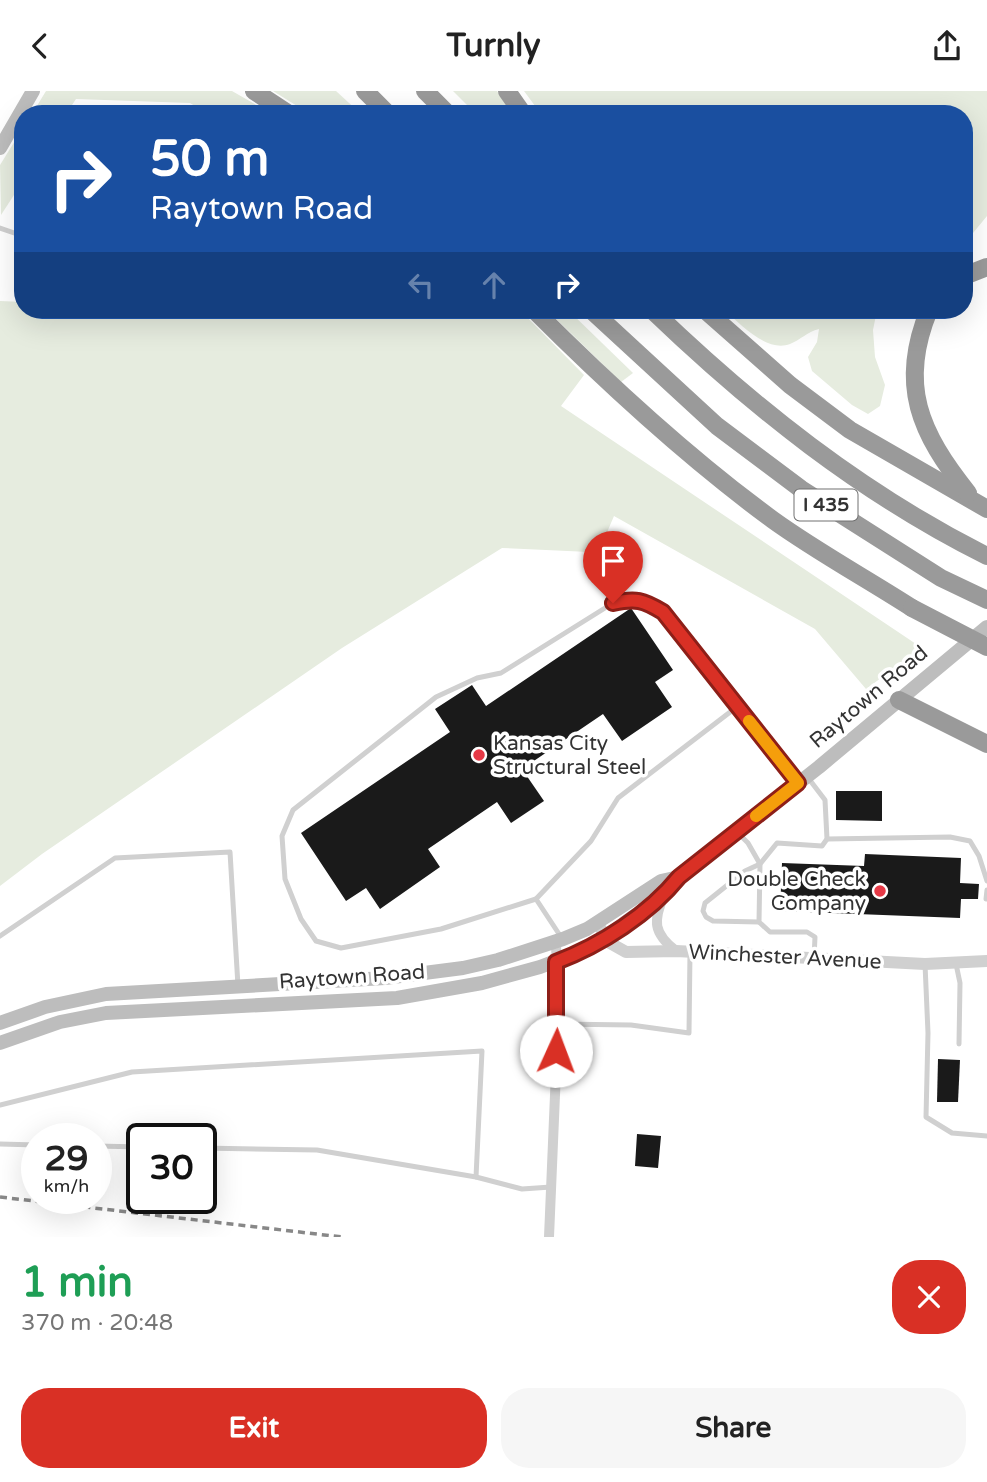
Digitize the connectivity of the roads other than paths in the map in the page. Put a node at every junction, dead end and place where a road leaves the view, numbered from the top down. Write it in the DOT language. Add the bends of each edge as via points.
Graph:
graph roads {
  1 [pos="254,91"];
  2 [pos="365,91"];
  3 [pos="425,91"];
  4 [pos="275,105"];
  5 [pos="379,105"];
  6 [pos="439,105"];
  7 [pos="14,124"];
  8 [pos="0,148"];
  9 [pos="543,319"];
  10 [pos="601,319"];
  11 [pos="661,319"];
  12 [pos="716,319"];
  13 [pos="925,319"];
  14 [pos="981,505"];
  15 [pos="987,556"];
  16 [pos="987,600"];
  17 [pos="987,627"];
  18 [pos="987,647"];
  19 [pos="899,700"];
  20 [pos="738,706"];
  21 [pos="987,744"];
  22 [pos="802,780"];
  23 [pos="737,832"];
  24 [pos="827,839"];
  25 [pos="761,863"];
  26 [pos="679,877"];
  27 [pos="987,881"];
  28 [pos="987,890"];
  29 [pos="665,894"];
  30 [pos="536,899"];
  31 [pos="986,899"];
  32 [pos="758,922"];
  33 [pos="597,923"];
  34 [pos="0,936"];
  35 [pos="607,938"];
  36 [pos="559,940"];
  37 [pos="683,952"];
  38 [pos="814,958"];
  39 [pos="987,961"];
  40 [pos="556,962"];
  41 [pos="925,964"];
  42 [pos="956,964"];
  43 [pos="315,983"];
  44 [pos="238,987"];
  45 [pos="104,995"];
  46 [pos="315,1002"];
  47 [pos="106,1013"];
  48 [pos="0,1023"];
  49 [pos="558,1024"];
  50 [pos="0,1043"];
  51 [pos="958,1044"];
  52 [pos="0,1105"];
  53 [pos="987,1136"];
  54 [pos="0,1144"];
  55 [pos="21,1145"];
  56 [pos="217,1148"];
  57 [pos="476,1177"];
  58 [pos="551,1187"];
  59 [pos="549,1237"];
  1 -- 4 [label="highway"];
  2 -- 5 [label="highway"];
  3 -- 6 [label="highway"];
  7 -- 8 [label="main road"];
  9 -- 18 [label="highway, bridge" via="602,379 775,521 912,608"];
  10 -- 16 [label="highway, I 435" via="717,426 801,489 941,578"];
  11 -- 15 [label="highway, I 435" via="832,464"];
  12 -- 14 [label="highway" via="850,430"];
  13 -- 14 [label="highway" via="914,358 920,412 931,442 949,470"];
  17 -- 19 [label="main road, Raytown Road"];
  19 -- 21 [label="highway"];
  19 -- 22 [label="main road, Raytown Road"];
  20 -- 22 [label="lane"];
  20 -- 30 [label="lane" via="618,798 591,841"];
  20 -- 30 [label="lane" via="663,612 644,601 613,603 501,673 477,678 436,697 293,810 282,836 285,879 301,919 316,941 341,948 441,929"];
  22 -- 23 [label="main road, Raytown Road"];
  22 -- 24 [label="lane" via="825,800"];
  23 -- 25 [label="lane"];
  23 -- 26 [label="main road, Raytown Road"];
  24 -- 25 [label="lane" via="822,846 777,843"];
  24 -- 27 [label="lane" via="950,837 970,841"];
  25 -- 32 [label="lane"];
  25 -- 32 [label="lane" via="705,903 703,911 713,921"];
  26 -- 29 [label="main road, Raytown Road"];
  26 -- 33 [label="main road, Raytown Road" via="661,881"];
  28 -- 31 [label="lane"];
  29 -- 35 [label="main road, Raytown Road"];
  29 -- 37 [label="street" via="656,913 657,928 662,940"];
  30 -- 36 [label="lane"];
  32 -- 38 [label="lane" via="770,932 807,932 815,937"];
  33 -- 35 [label="street"];
  33 -- 36 [label="main road, Raytown Road"];
  34 -- 44 [label="lane" via="115,857 230,852"];
  35 -- 37 [label="street, Winchester Avenue" via="626,952"];
  35 -- 40 [label="main road, Raytown Road"];
  36 -- 40 [label="street"];
  36 -- 43 [label="main road, Raytown Road" via="498,960 433,973"];
  37 -- 38 [label="street, Winchester Avenue"];
  37 -- 49 [label="lane" via="689,1033 631,1025"];
  38 -- 41 [label="street, Winchester Avenue"];
  39 -- 42 [label="street, Winchester Avenue"];
  40 -- 46 [label="main road, Raytown Road" via="446,991"];
  40 -- 49 [label="street"];
  41 -- 42 [label="street, Winchester Avenue"];
  41 -- 53 [label="lane" via="926,1118 952,1133"];
  42 -- 51 [label="lane" via="960,983"];
  43 -- 44 [label="main road, Raytown Road"];
  43 -- 46 [label="main road"];
  44 -- 45 [label="main road, Raytown Road"];
  45 -- 47 [label="main road"];
  45 -- 48 [label="main road, Raytown Road" via="44,1007"];
  46 -- 47 [label="main road, Raytown Road"];
  47 -- 50 [label="main road, Raytown Road" via="60,1022"];
  49 -- 58 [label="street"];
  52 -- 57 [label="lane" via="132,1072 482,1051"];
  54 -- 55 [label="lane"];
  56 -- 57 [label="lane" via="317,1150"];
  57 -- 58 [label="lane" via="522,1189"];
  58 -- 59 [label="street"];
}
